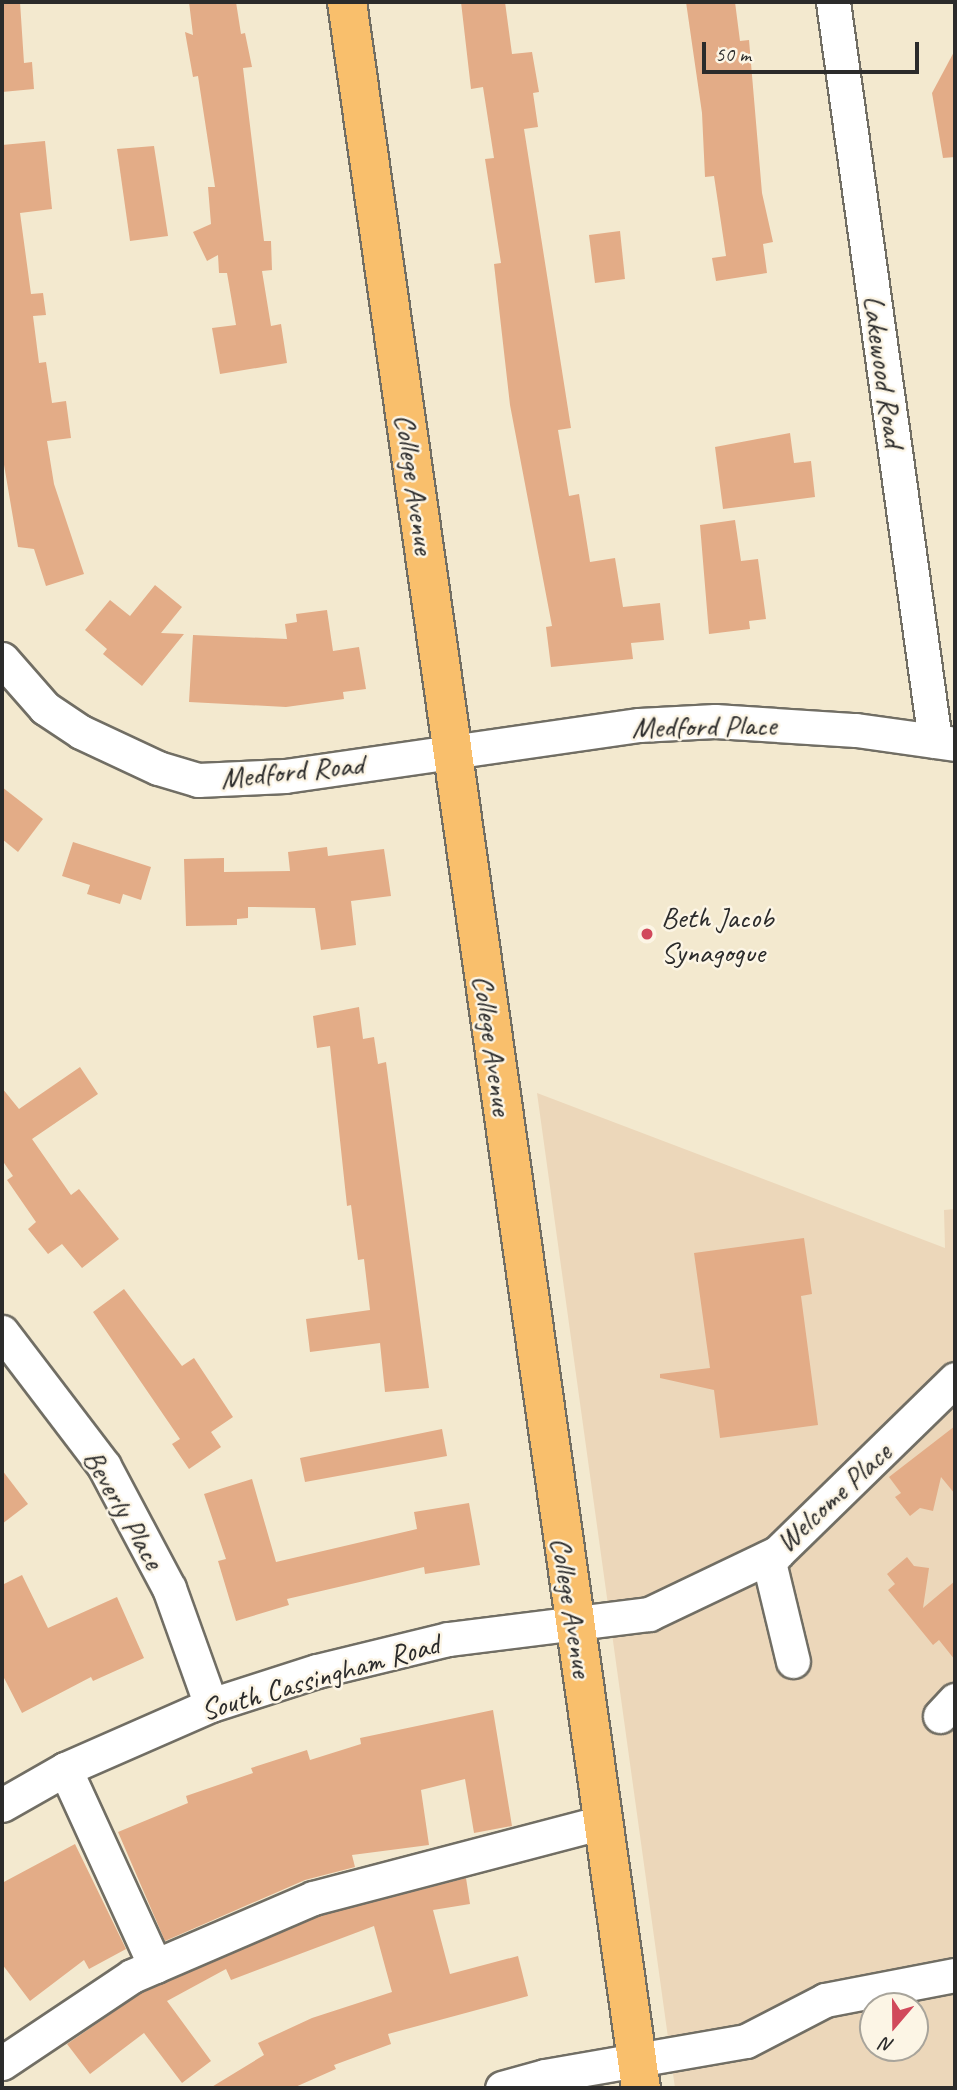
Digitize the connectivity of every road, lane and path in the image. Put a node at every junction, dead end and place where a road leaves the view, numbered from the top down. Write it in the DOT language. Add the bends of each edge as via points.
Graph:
graph roads {
  1 [pos="347,2"];
  2 [pos="833,2"];
  3 [pos="2,659"];
  4 [pos="945,742"];
  5 [pos="453,751"];
  6 [pos="2,1332"];
  7 [pos="955,1379"];
  8 [pos="768,1558"];
  9 [pos="574,1626"];
  10 [pos="793,1661"];
  11 [pos="211,1705"];
  12 [pos="65,1769"];
  13 [pos="2,1805"];
  14 [pos="603,1822"];
  15 [pos="155,1966"];
  16 [pos="955,1975"];
  17 [pos="2,2063"];
  18 [pos="640,2075"];
  19 [pos="502,2088"];
  1 -- 5 [label="main road, College Avenue"];
  2 -- 4 [label="street, Lakewood Road"];
  3 -- 5 [label="street, Medford Road" via="45,708 81,732 158,768 198,780 285,776"];
  4 -- 5 [label="street, Medford Place" via="856,730 715,721 639,726"];
  5 -- 9 [label="main road, College Avenue"];
  6 -- 11 [label="street, Beverly Place" via="104,1466 169,1588 195,1650"];
  7 -- 8 [label="street, Welcome Place" via="843,1492"];
  8 -- 9 [label="street, Welcome Place" via="649,1614"];
  8 -- 10 [label="street"];
  9 -- 11 [label="street, South Cassingham Road" via="448,1639 317,1671"];
  9 -- 14 [label="main road, College Avenue"];
  11 -- 12 [label="street, South Cassingham Road"];
  12 -- 13 [label="street, South Cassingham Road"];
  12 -- 15 [label="street"];
  14 -- 15 [label="street" via="313,1898"];
  14 -- 18 [label="main road, College Avenue"];
  15 -- 17 [label="street" via="132,1976"];
  16 -- 18 [label="street" via="825,2000 746,2041"];
  18 -- 19 [label="street" via="545,2076"];
}
